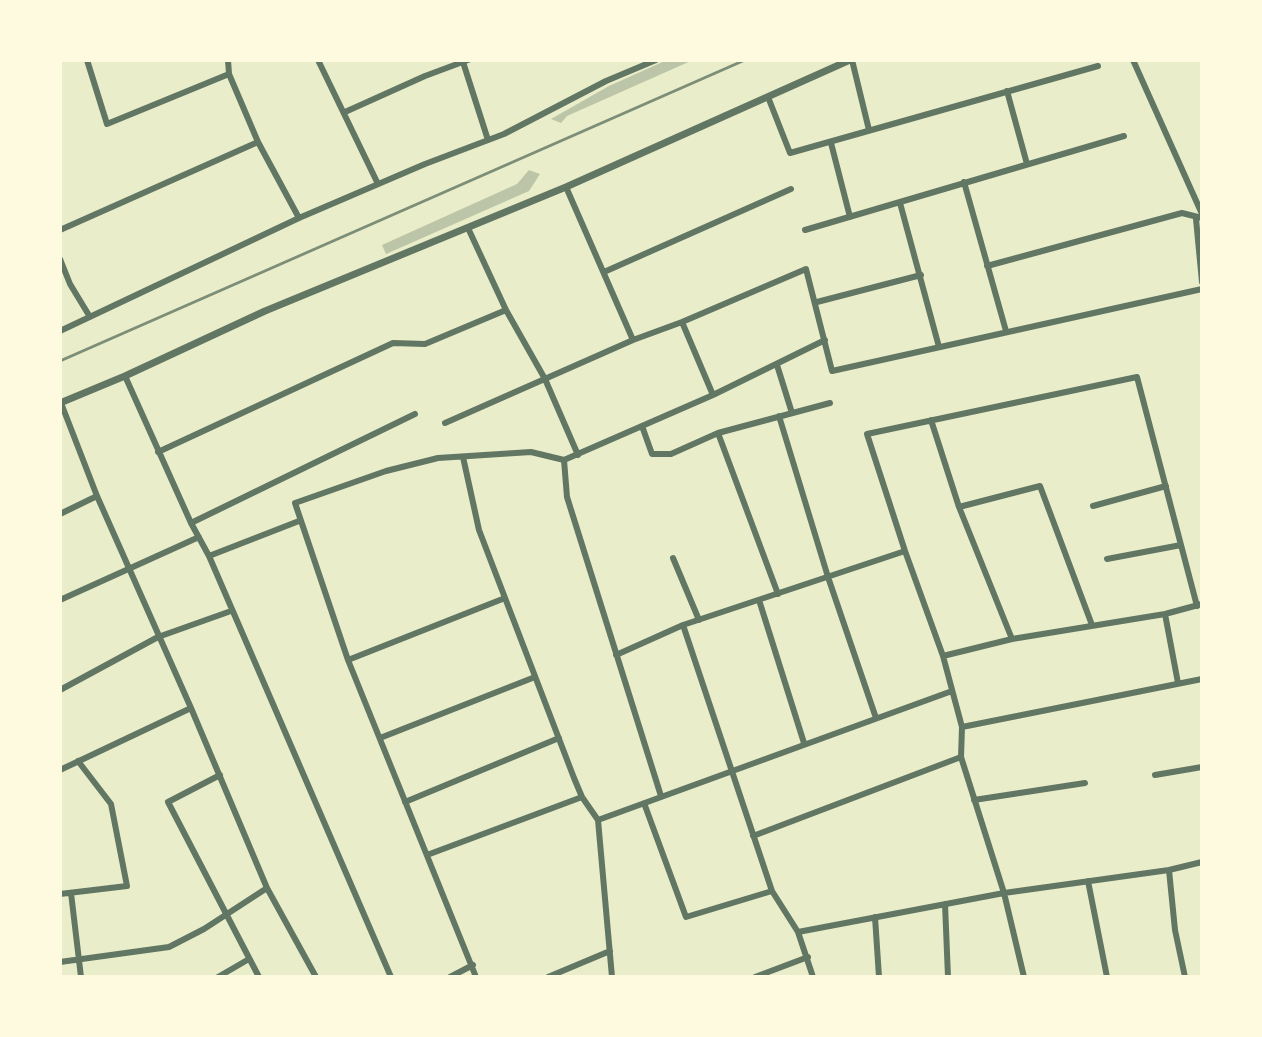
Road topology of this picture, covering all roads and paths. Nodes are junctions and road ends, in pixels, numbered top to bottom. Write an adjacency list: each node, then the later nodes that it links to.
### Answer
1 (87, 60): 9 (street)
2 (228, 60): 9 (street)
3 (318, 60): 12 (street)
4 (656, 60): 15 (street)
5 (851, 60): 11 (street); 13 (street)
6 (1133, 60): 25 (street)
7 (465, 61): 12 (street); 15 (street)
8 (1098, 66): 10 (street)
9 (229, 74): 16 (street)
10 (1007, 91): 13 (street); 18 (street)
11 (768, 97): 17 (street); 21 (street)
12 (345, 112): 20 (street)
13 (869, 130): 17 (street)
14 (1124, 136): 18 (street)
15 (488, 140): 20 (street)
16 (258, 142): 26 (street); 28 (street)
17 (831, 143): 24 (street)
18 (1027, 164): 19 (street)
19 (964, 182): 23 (street); 31 (street)
20 (378, 184): 26 (street)
21 (566, 187): 27 (street); 32 (street)
22 (791, 189): 32 (street)
23 (900, 203): 24 (street); 33 (street)
24 (850, 217): 29 (street)
25 (1200, 217): 31 (street); 34 (street)
26 (299, 218): 40 (street)
27 (468, 228): 39 (street); 48 (street)
28 (60, 230)
29 (805, 230)
30 (60, 259): 35 (street)
31 (987, 266): 43 (street)
32 (604, 272): 44 (street)
33 (921, 275): 38 (street); 46 (street)
34 (1202, 282)
35 (70, 284): 36 (street); 40 (street)
36 (60, 288)
37 (1202, 289): 43 (street)
38 (817, 302): 41 (street); 45 (street)
39 (506, 310): 49 (street); 60 (street)
40 (90, 317): 42 (street)
41 (682, 322): 44 (street); 50 (street)
42 (60, 331)
43 (1006, 331): 46 (street)
44 (633, 340): 49 (street)
45 (825, 340): 46 (street); 47 (street)
46 (939, 347)
47 (777, 365): 50 (street); 53 (street)
48 (125, 376): 51 (street); 60 (street)
49 (545, 379): 57 (street); 61 (street)
50 (713, 395): 58 (street)
51 (60, 403): 65 (street)
52 (830, 403): 53 (street)
53 (792, 413): 55 (street)
54 (415, 414): 70 (street)
55 (779, 416): 59 (street); 78 (street)
56 (931, 420): 64 (street); 67 (street); 73 (street)
57 (445, 423)
58 (642, 426): 59 (street); 61 (street)
59 (718, 433): 79 (street)
60 (158, 452): 70 (street)
61 (578, 455): 63 (street)
62 (463, 457): 63 (street); 69 (street); 80 (street)
63 (564, 460): 91 (street)
64 (1166, 486): 66 (street); 72 (street)
65 (97, 496): 68 (street); 77 (street)
66 (1093, 506)
67 (959, 507): 88 (street); 90 (street)
68 (60, 514)
69 (299, 521): 74 (street); 93 (street)
70 (191, 523): 71 (street)
71 (199, 537): 74 (street); 77 (street)
72 (1181, 545): 76 (street); 83 (street)
73 (905, 551): 78 (street); 92 (street)
74 (209, 556): 84 (street)
75 (673, 558): 86 (street)
76 (1107, 559)
77 (130, 566): 81 (street); 89 (street)
78 (828, 577): 79 (street); 100 (street)
79 (778, 594): 82 (street)
80 (505, 598): 93 (street); 94 (street)
81 (60, 600)
82 (759, 600): 86 (street); 104 (street)
83 (1199, 605): 85 (street)
84 (231, 611): 89 (street); 143 (street)
85 (1165, 614): 88 (street); 96 (street)
86 (699, 620): 87 (street)
87 (683, 625): 91 (street); 108 (street)
88 (1092, 625): 90 (street)
89 (158, 637): 97 (street); 99 (street)
90 (1012, 639): 92 (street)
91 (616, 655): 113 (street)
92 (943, 656): 98 (street)
93 (348, 660): 102 (street)
94 (535, 677): 102 (street); 103 (street)
95 (1202, 679): 96 (street)
96 (1178, 683): 101 (street)
97 (60, 690)
98 (952, 691): 100 (street); 101 (street)
99 (191, 708): 106 (street); 110 (street)
100 (876, 718): 104 (street)
101 (962, 727): 105 (street)
102 (380, 738): 116 (street)
103 (559, 738): 114 (street); 116 (street)
104 (804, 743): 108 (street)
105 (961, 757): 115 (street); 119 (street)
106 (78, 761): 109 (street); 126 (street)
107 (1202, 767): 111 (street)
108 (731, 769): 113 (street); 119 (street)
109 (60, 770)
110 (220, 775): 124 (street); 130 (street)
111 (1155, 775)
112 (1085, 783): 115 (street)
113 (661, 796): 117 (street)
114 (582, 797): 118 (street); 120 (street)
115 (974, 800): 127 (street)
116 (405, 802): 120 (street)
117 (644, 803): 118 (street); 125 (street)
118 (598, 820): 133 (street)
119 (753, 836): 125 (street)
120 (427, 855): 138 (street)
121 (1202, 862): 122 (street)
122 (1169, 870): 123 (street); 154 (street)
123 (1088, 881): 127 (street); 153 (street)
124 (267, 888): 130 (street); 142 (street)
125 (772, 891): 132 (street)
126 (71, 893): 128 (street); 135 (street)
127 (1004, 893): 129 (street); 152 (street)
128 (60, 894)
129 (945, 904): 131 (street); 151 (street)
130 (225, 915): 135 (street); 136 (street)
131 (875, 917): 132 (street); 150 (street)
132 (798, 932): 134 (street)
133 (610, 951): 146 (street); 147 (street)
134 (808, 957): 148 (street); 149 (street)
135 (77, 958): 137 (street); 139 (street)
136 (249, 959): 140 (street); 141 (street)
137 (60, 962)
138 (473, 965): 144 (street); 145 (street)
139 (81, 977)
140 (218, 977)
141 (259, 977)
142 (316, 977)
143 (391, 977)
144 (450, 977)
145 (476, 977)
146 (548, 977)
147 (612, 977)
148 (755, 977)
149 (813, 977)
150 (879, 977)
151 (948, 977)
152 (1024, 977)
153 (1107, 977)
154 (1185, 977)

